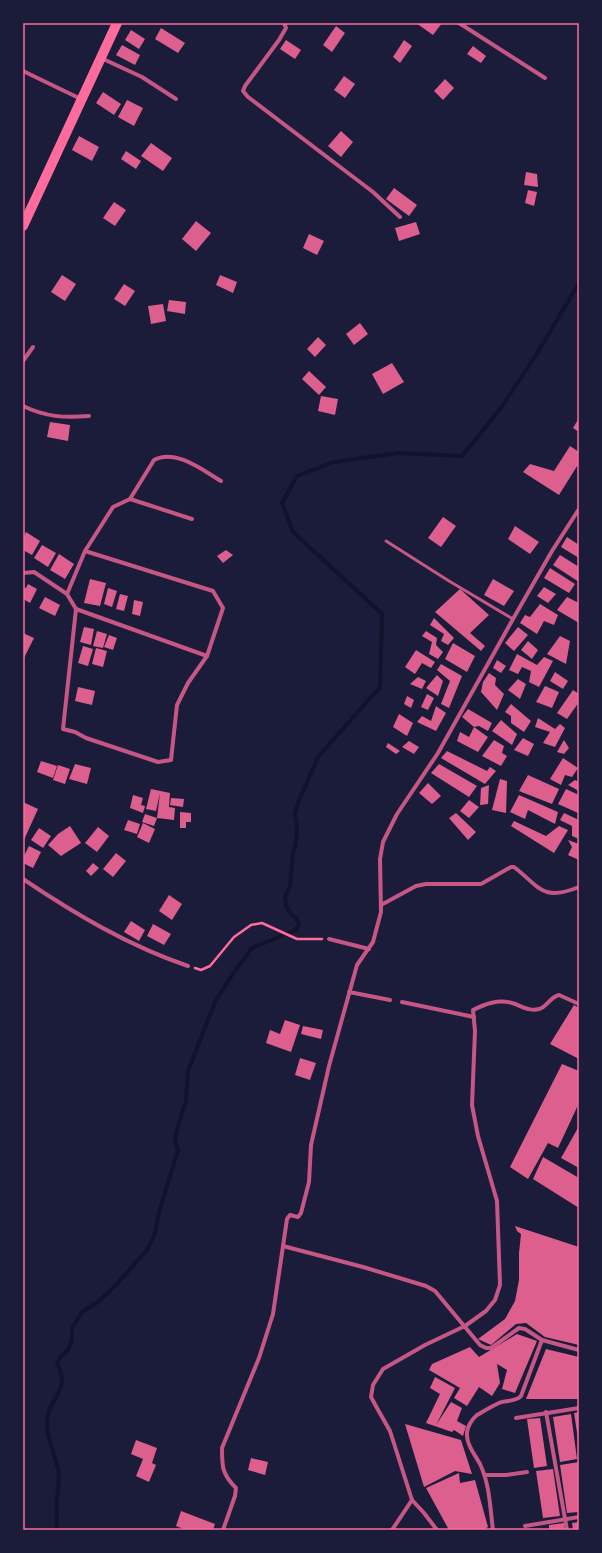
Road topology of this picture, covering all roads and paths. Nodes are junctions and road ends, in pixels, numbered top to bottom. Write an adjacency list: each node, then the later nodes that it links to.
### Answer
1 (117, 23): 4 (main road)
2 (284, 23): 9 (street)
3 (459, 23): 6 (street)
4 (101, 58): 7 (main road); 8 (street)
5 (23, 71): 7 (street)
6 (545, 78)
7 (81, 99): 10 (main road)
8 (176, 99)
9 (400, 217)
10 (23, 226)
11 (32, 347): 12 (street)
12 (23, 361)
13 (23, 406): 14 (street)
14 (89, 416)
15 (222, 481): 16 (street)
16 (130, 499): 18 (street); 20 (street)
17 (579, 508): 24 (street)
18 (192, 519)
19 (386, 541): 24 (lane)
20 (85, 551): 22 (street); 25 (street)
21 (23, 573): 22 (street)
22 (67, 594): 23 (street)
23 (76, 609): 25 (street); 25 (street)
24 (513, 619): 28 (street)
25 (207, 656)
26 (23, 879): 31 (street)
27 (579, 887): 28 (street)
28 (381, 905): 30 (street)
29 (329, 939): 30 (street); 31 (path)
30 (369, 949): 32 (street)
31 (188, 966)
32 (350, 992): 33 (street); 37 (street)
33 (390, 1000)
34 (402, 1002): 36 (street)
35 (579, 1004): 36 (street)
36 (474, 1016): 38 (street)
37 (284, 1246): 38 (street); 50 (street)
38 (465, 1326): 39 (street); 46 (street)
39 (542, 1340): 40 (street); 45 (street)
40 (579, 1350)
41 (579, 1408): 42 (street)
42 (546, 1412): 43 (street); 48 (street)
43 (516, 1418)
44 (527, 1472): 45 (street)
45 (485, 1475): 53 (street)
46 (412, 1500): 51 (street); 52 (street)
47 (579, 1516): 48 (street)
48 (565, 1519): 49 (street); 54 (street)
49 (526, 1526)
50 (223, 1530)
51 (392, 1530)
52 (437, 1530)
53 (493, 1530)
54 (567, 1530)

